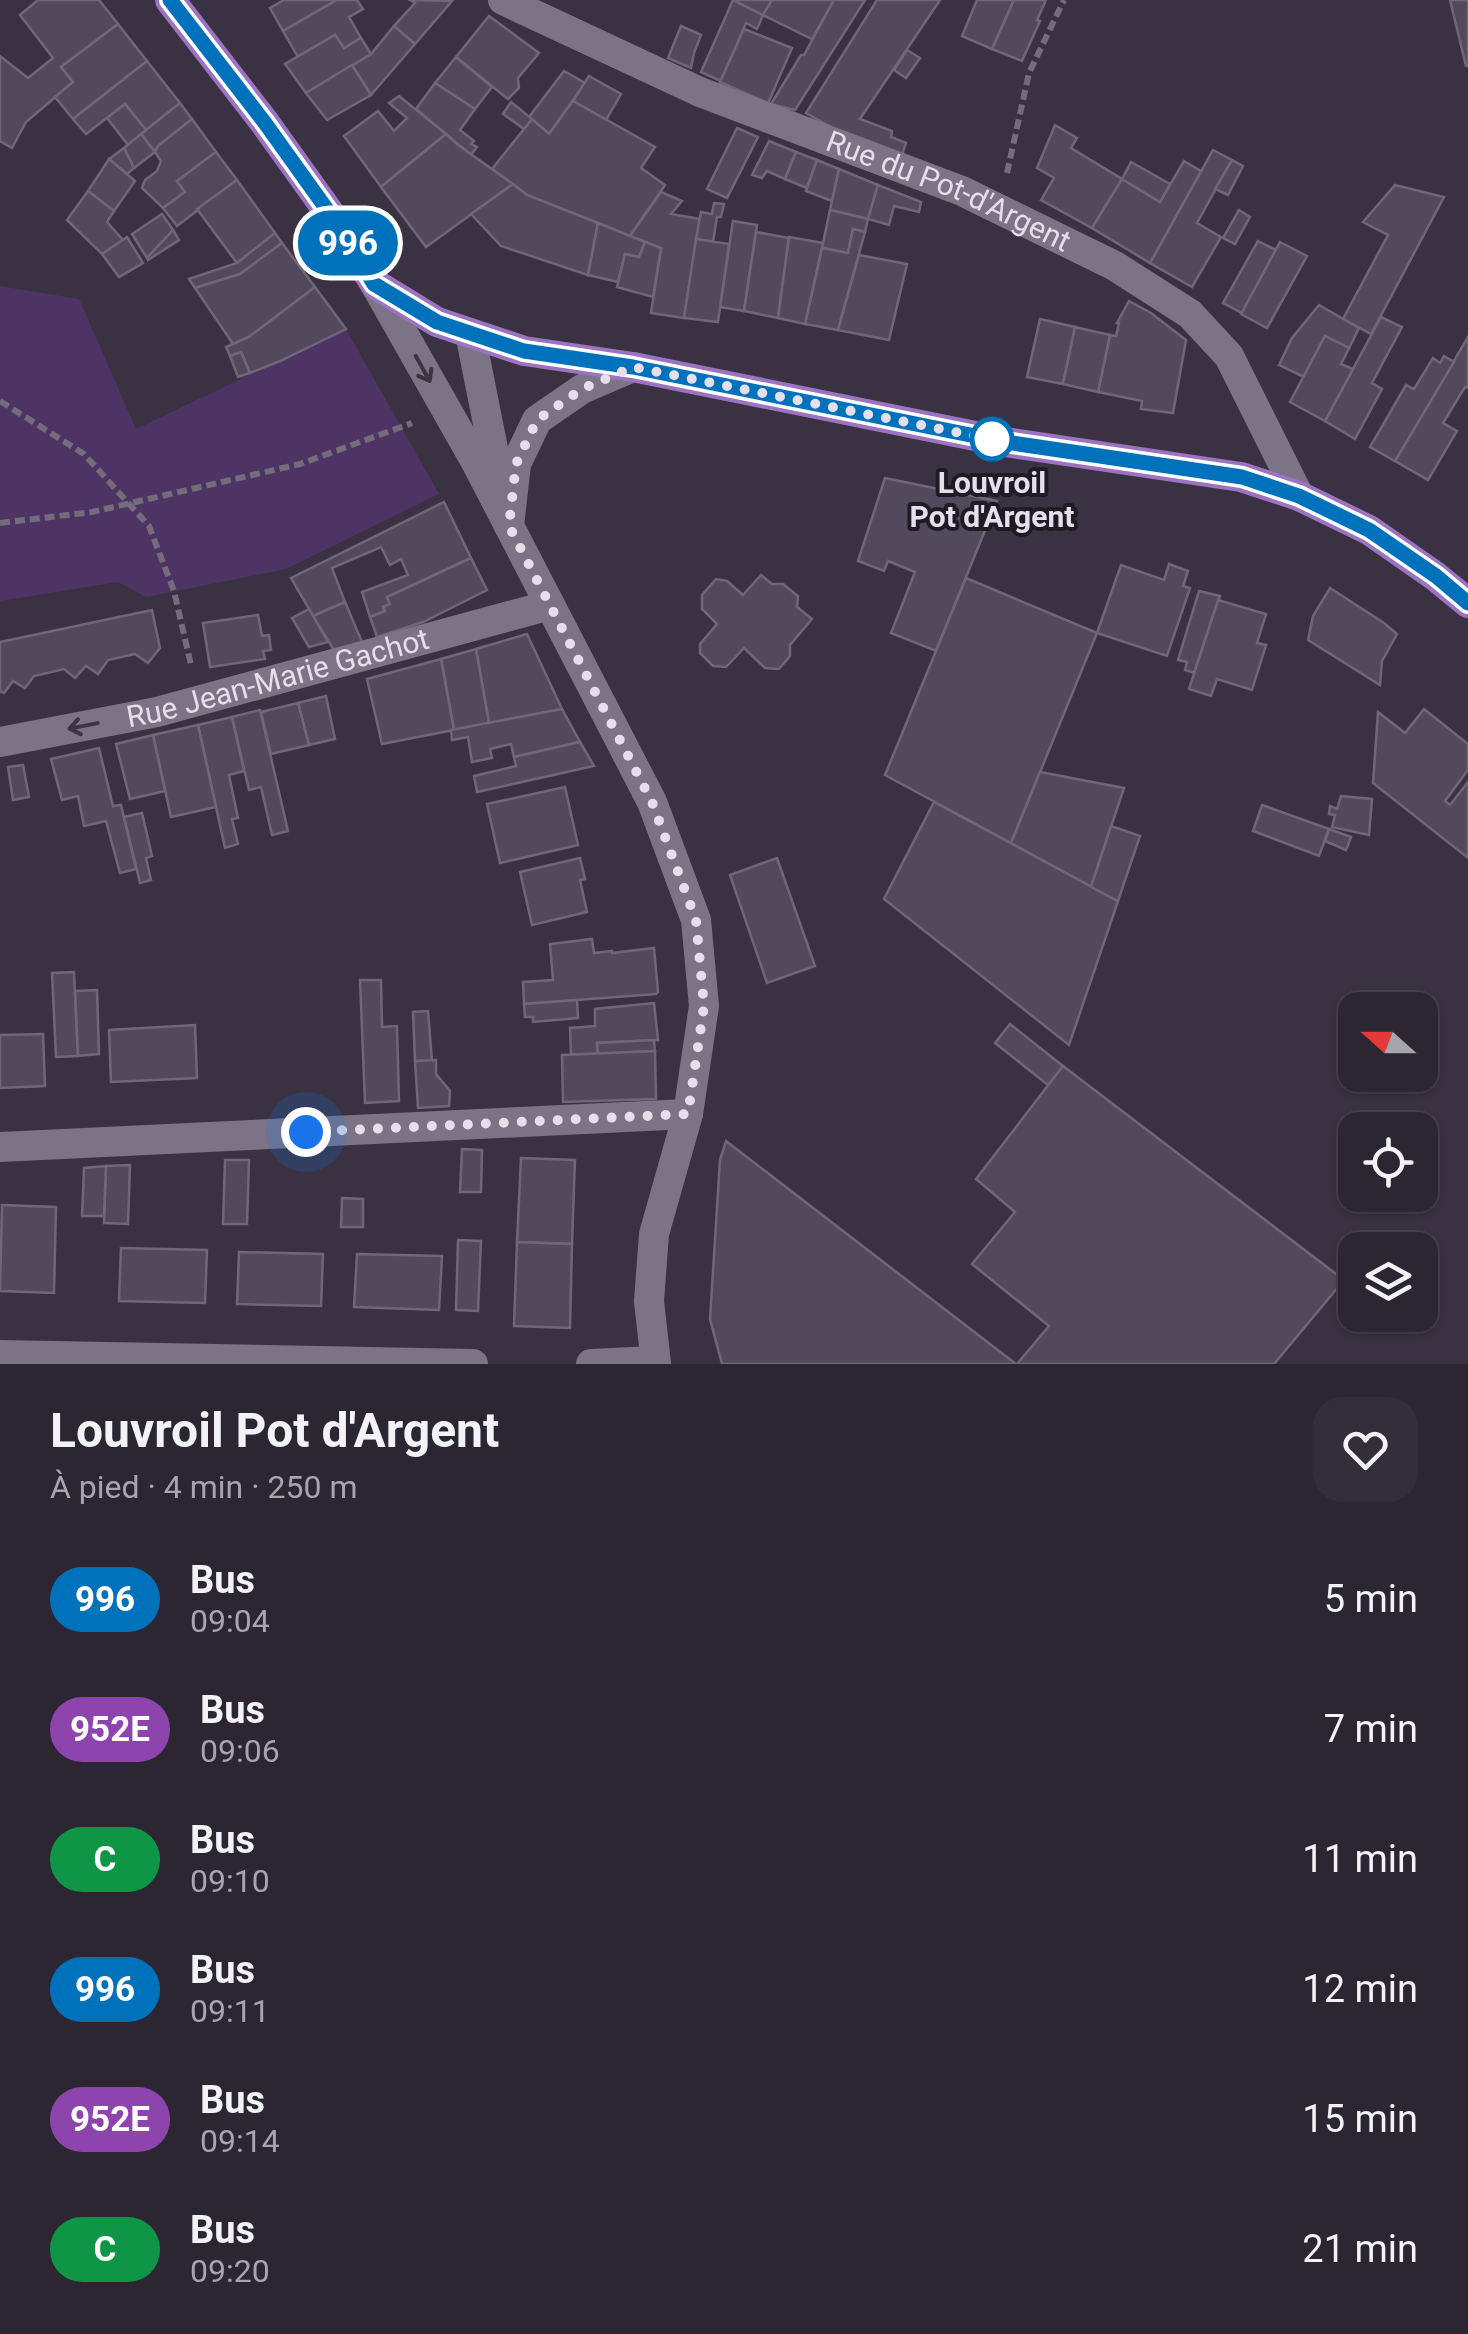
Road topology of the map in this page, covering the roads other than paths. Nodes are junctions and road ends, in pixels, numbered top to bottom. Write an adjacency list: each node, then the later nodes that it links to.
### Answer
1 (170, 0): 3 (main road)
2 (504, 0): 6 (street, Rue du Pot-d'Argent)
3 (374, 284): 4 (main road); 7 (street, one-way to 7)
4 (470, 333): 5 (main road); 7 (street)
5 (633, 367): 6 (main road); 7 (street)
6 (1299, 496): 9 (main road)
7 (509, 526): 8 (street)
8 (550, 604): 10 (street, Rue Jean-Marie Gachot, one-way to 10); 11 (street)
9 (1468, 604)
10 (0, 742)
11 (688, 1114): 12 (street); 14 (street)
12 (0, 1147)
13 (0, 1355): 15 (street)
14 (655, 1363): 16 (street)
15 (473, 1364)
16 (590, 1364)

